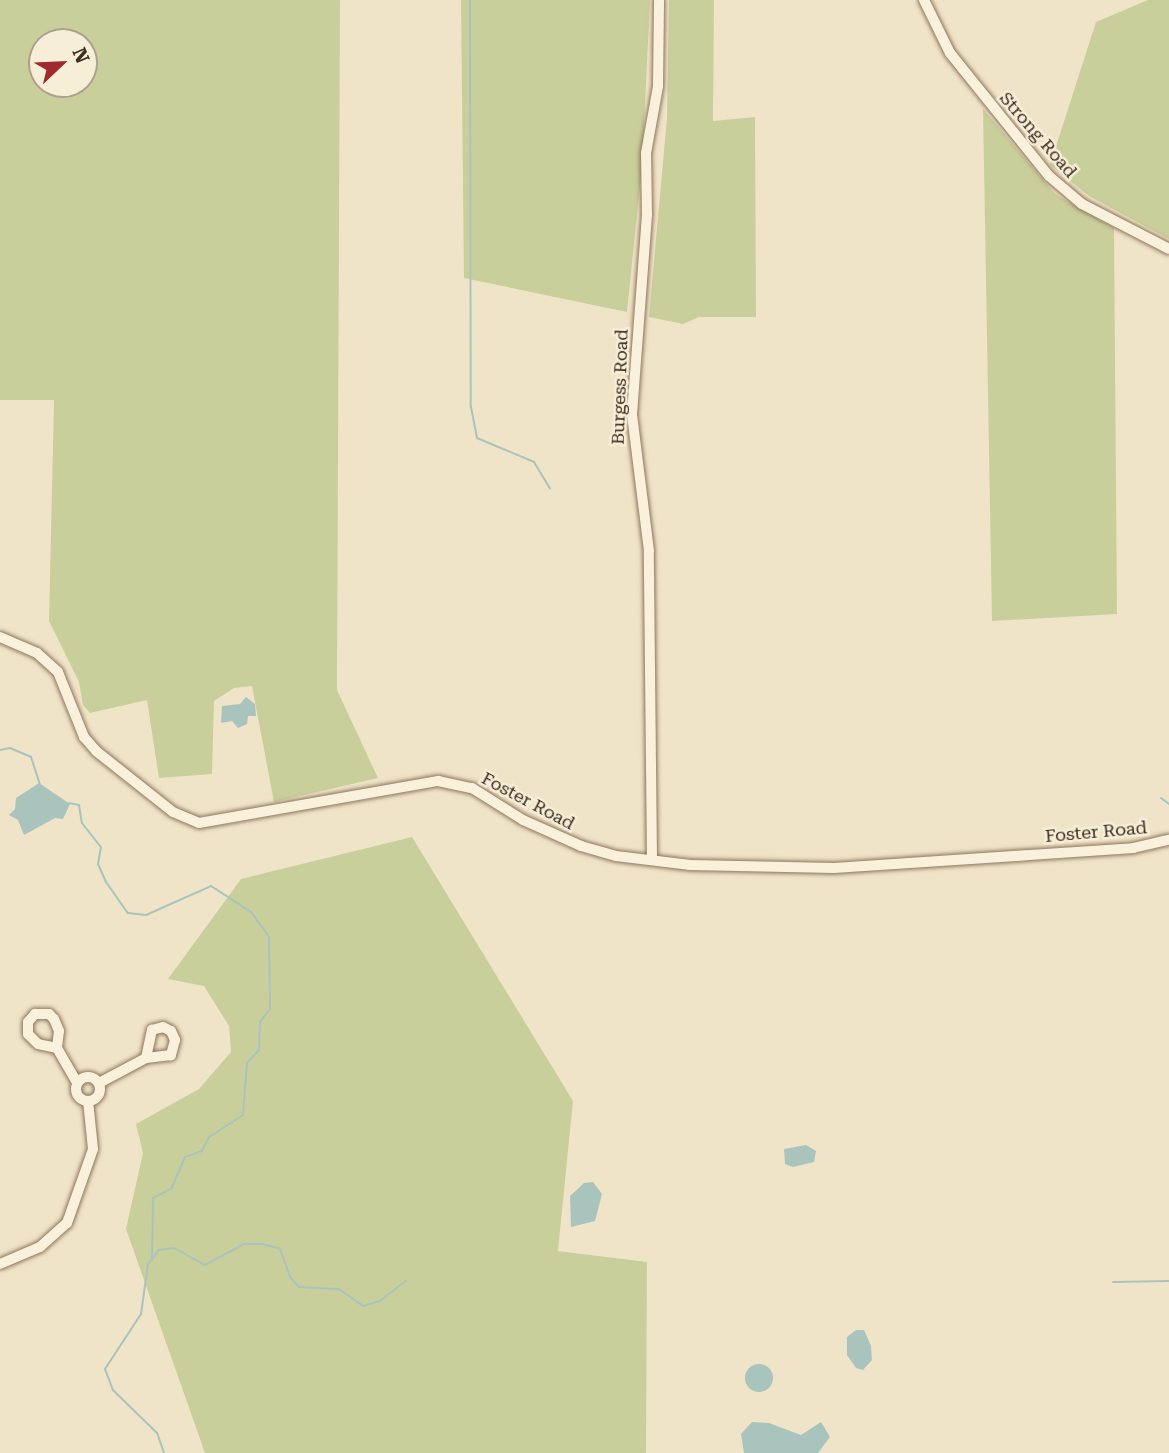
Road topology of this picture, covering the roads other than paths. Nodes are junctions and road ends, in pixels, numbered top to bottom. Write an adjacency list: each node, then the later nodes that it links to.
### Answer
1 (659, 0): 6 (street, Burgess Road)
2 (924, 0): 3 (street, Strong Road)
3 (1169, 249)
4 (0, 637): 6 (street, Foster Road)
5 (1169, 840): 6 (street, Foster Road)
6 (652, 860)
7 (57, 1048): 9 (street)
8 (146, 1058): 10 (street)
9 (78, 1082): 10 (street); 11 (street)
10 (99, 1083): 11 (street)
11 (88, 1101): 12 (street)
12 (0, 1264)

